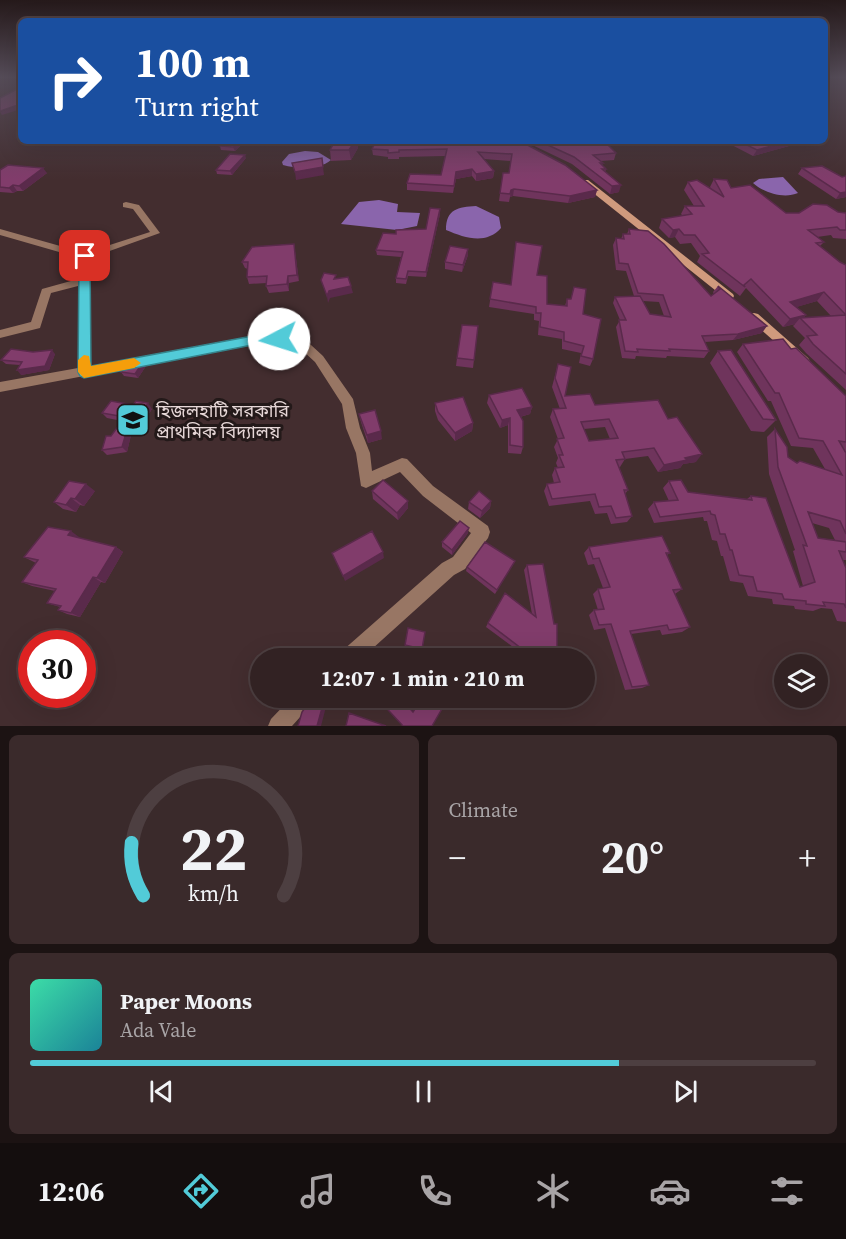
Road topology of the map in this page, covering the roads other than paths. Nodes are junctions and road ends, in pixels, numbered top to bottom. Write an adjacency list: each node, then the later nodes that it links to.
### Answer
1 (575, 174): 6 (street)
2 (126, 205): 4 (street)
3 (0, 232): 4 (street)
4 (85, 256): 5 (street)
5 (83, 281): 8 (street); 9 (street)
6 (739, 304)
7 (747, 311): 10 (street)
8 (0, 334)
9 (84, 372): 11 (street); 12 (street)
10 (815, 372)
11 (0, 387)
12 (360, 648)
13 (295, 708): 14 (street)
14 (278, 726)

